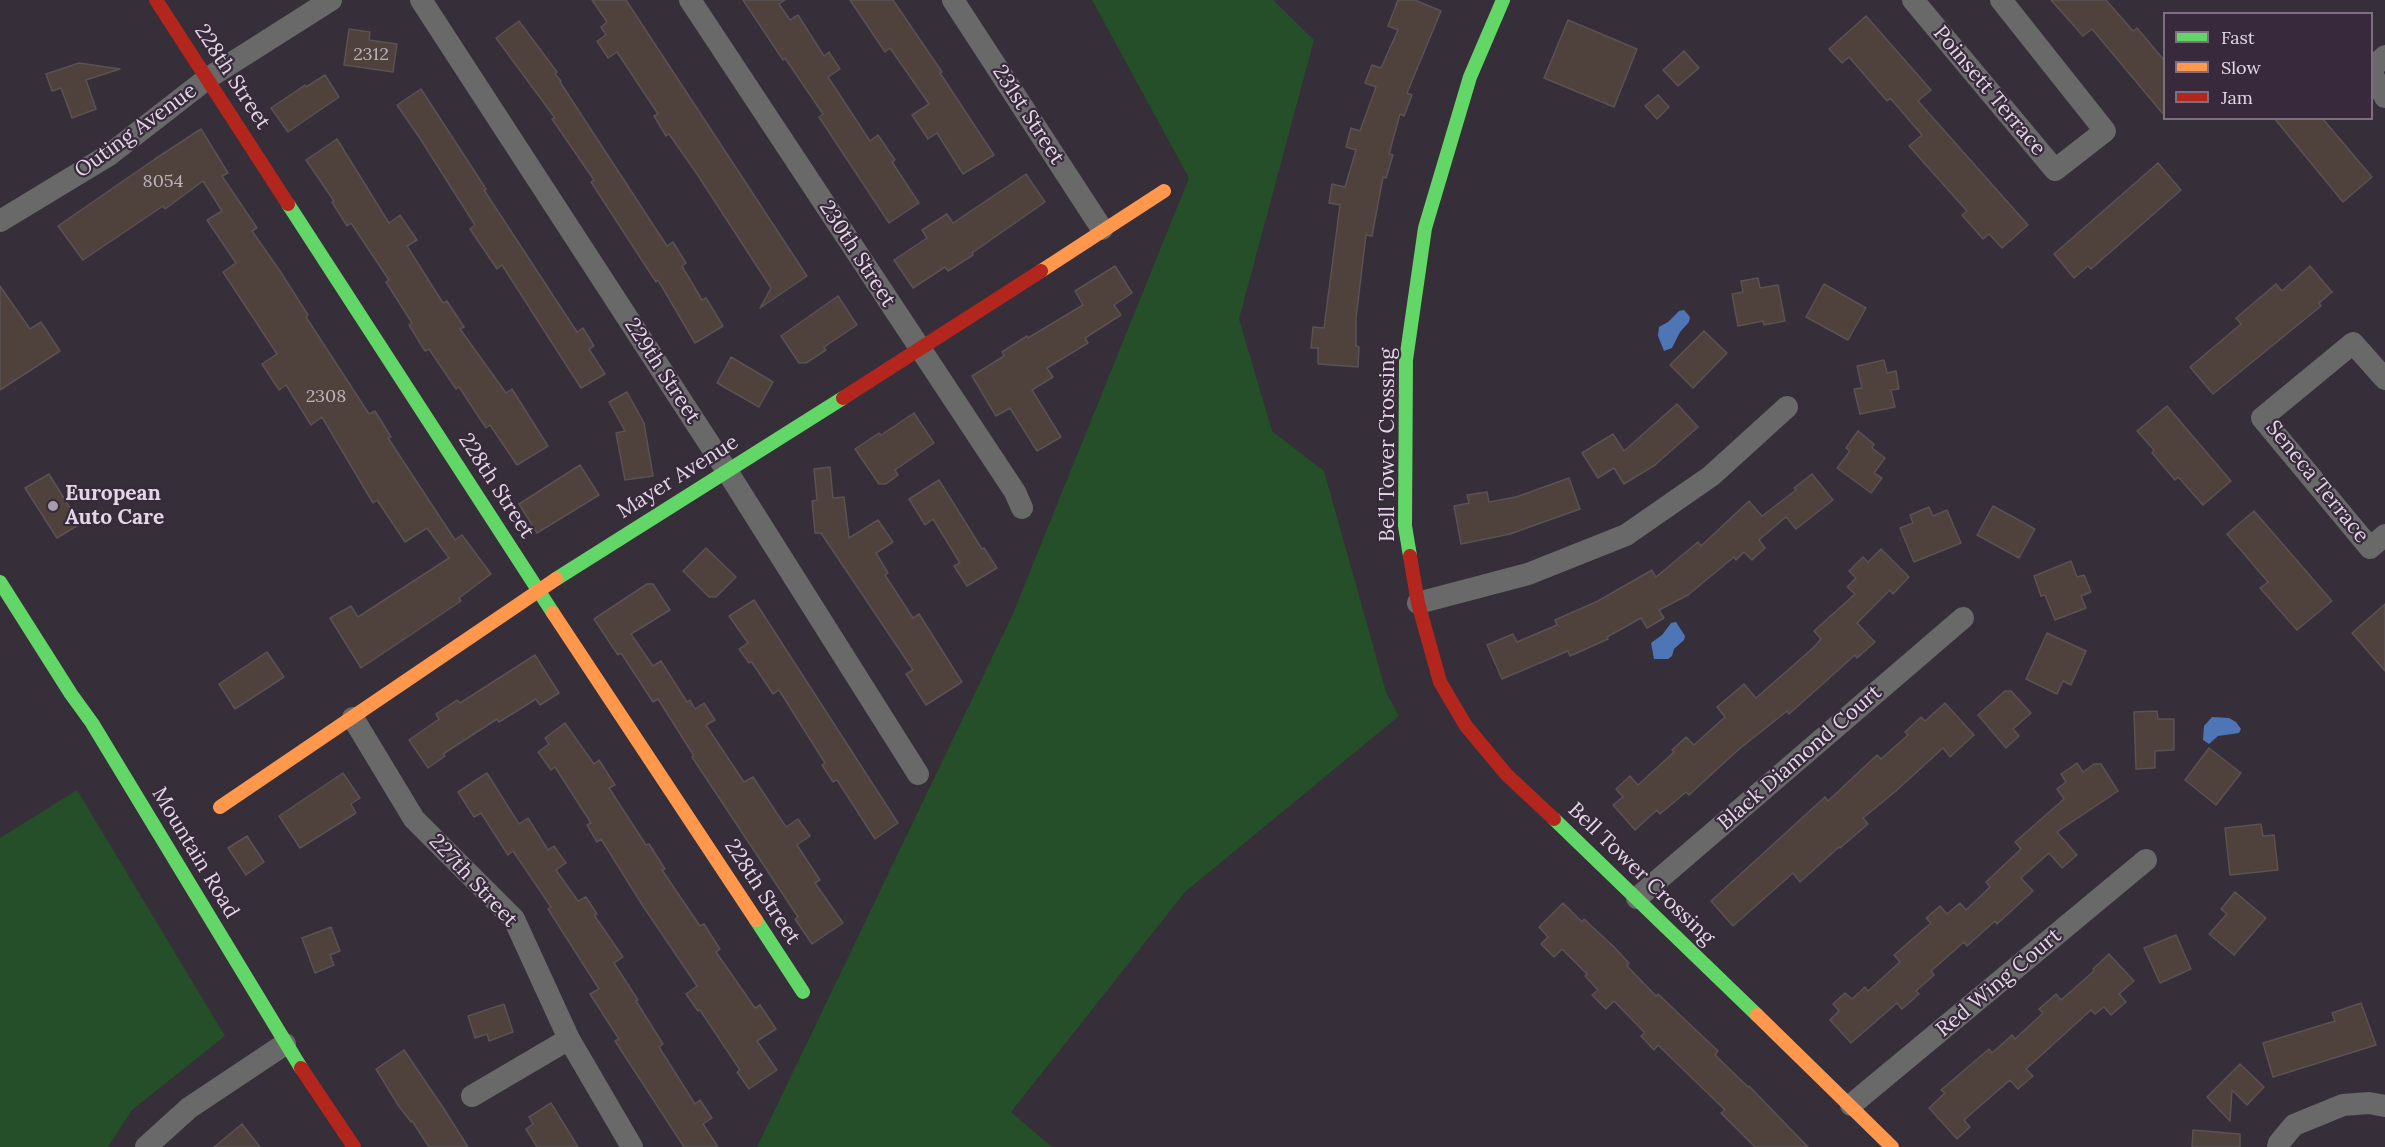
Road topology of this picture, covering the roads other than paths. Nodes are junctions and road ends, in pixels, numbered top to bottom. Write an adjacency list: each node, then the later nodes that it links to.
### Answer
1 (156, 0): 12 (street, 228th Street)
2 (331, 0): 12 (street, Outing Avenue)
3 (421, 0): 20 (street, 229th Street)
4 (690, 0): 17 (street, 230th Street)
5 (953, 0): 16 (street, 231st Street)
6 (1503, 0): 25 (street, Bell Tower Crossing)
7 (1913, 0): 8 (street, Poinsett Terrace)
8 (2001, 0)
9 (2385, 56): 10 (street)
10 (2373, 67)
11 (2373, 76): 13 (street)
12 (208, 78): 15 (street, Outing Avenue); 24 (street, 228th Street)
13 (2385, 97)
14 (1164, 191): 16 (street, Mayer Avenue)
15 (0, 221)
16 (1102, 229): 17 (street, Mayer Avenue)
17 (920, 349): 20 (street, Mayer Avenue); 21 (street, 230th Street)
18 (2385, 379): 22 (street, Seneca Terrace)
19 (1787, 407): 25 (street)
20 (727, 471): 24 (street, Mayer Avenue); 28 (street, 229th Street)
21 (1022, 508)
22 (2385, 535)
23 (0, 582): 34 (street, Mountain Road)
24 (538, 590): 27 (street, Mayer Avenue); 32 (street, 228th Street)
25 (1418, 603): 31 (street, Bell Tower Crossing)
26 (1963, 618): 31 (street, Black Diamond Court)
27 (352, 718): 29 (street, Mayer Avenue); 33 (street, 227th Street)
28 (918, 774)
29 (220, 807)
30 (2146, 860): 36 (street, Red Wing Court)
31 (1636, 898): 36 (street, Bell Tower Crossing)
32 (803, 992)
33 (569, 1039): 35 (street); 40 (street, 227th Street)
34 (285, 1044): 38 (street); 39 (street, Mountain Road)
35 (472, 1096)
36 (1851, 1105): 41 (street, Bell Tower Crossing)
37 (2385, 1106): 42 (street)
38 (146, 1147)
39 (354, 1147)
40 (632, 1147)
41 (1892, 1147)
42 (2278, 1147)

